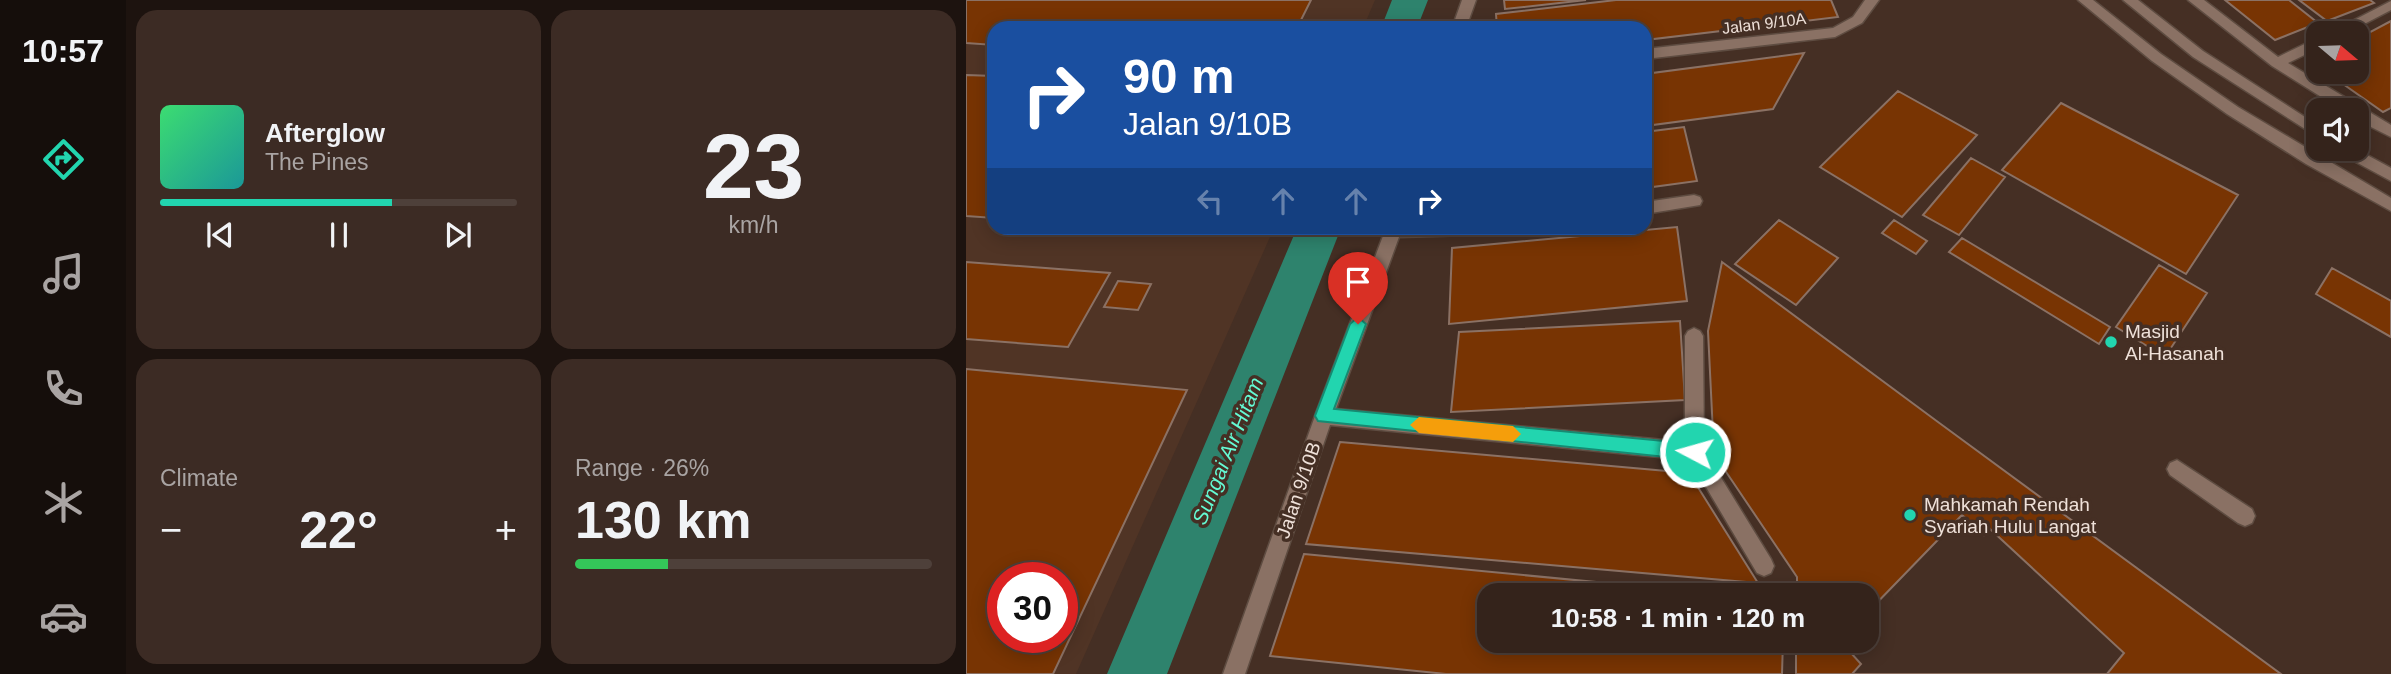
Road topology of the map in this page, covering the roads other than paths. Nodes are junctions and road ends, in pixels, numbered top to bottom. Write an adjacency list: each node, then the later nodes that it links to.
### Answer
1 (1469, 0): 7 (street)
2 (1872, 0): 10 (street, Jalan 9/10A)
3 (2085, 0): 20 (street)
4 (2130, 0): 16 (street)
5 (2195, 0): 11 (street)
6 (2391, 5): 8 (street)
7 (1462, 21)
8 (2360, 21)
9 (2306, 48): 11 (street)
10 (1652, 53)
11 (2277, 63): 12 (street)
12 (2334, 98)
13 (2391, 114): 15 (street)
14 (2369, 119): 15 (street)
15 (2375, 123): 17 (street)
16 (2306, 125)
17 (2391, 132)
18 (2365, 161): 19 (street)
19 (2384, 172): 20 (street)
20 (2356, 186): 22 (street)
21 (1694, 201): 23 (street)
22 (2391, 205)
23 (1652, 207)
24 (1392, 235): 26 (street, Jalan 9/10B)
25 (1694, 336): 27 (street)
26 (1324, 416): 27 (street); 31 (street, Jalan 9/10B)
27 (1695, 452): 30 (street)
28 (2177, 469): 29 (street)
29 (2245, 516)
30 (1764, 566)
31 (1234, 674)

